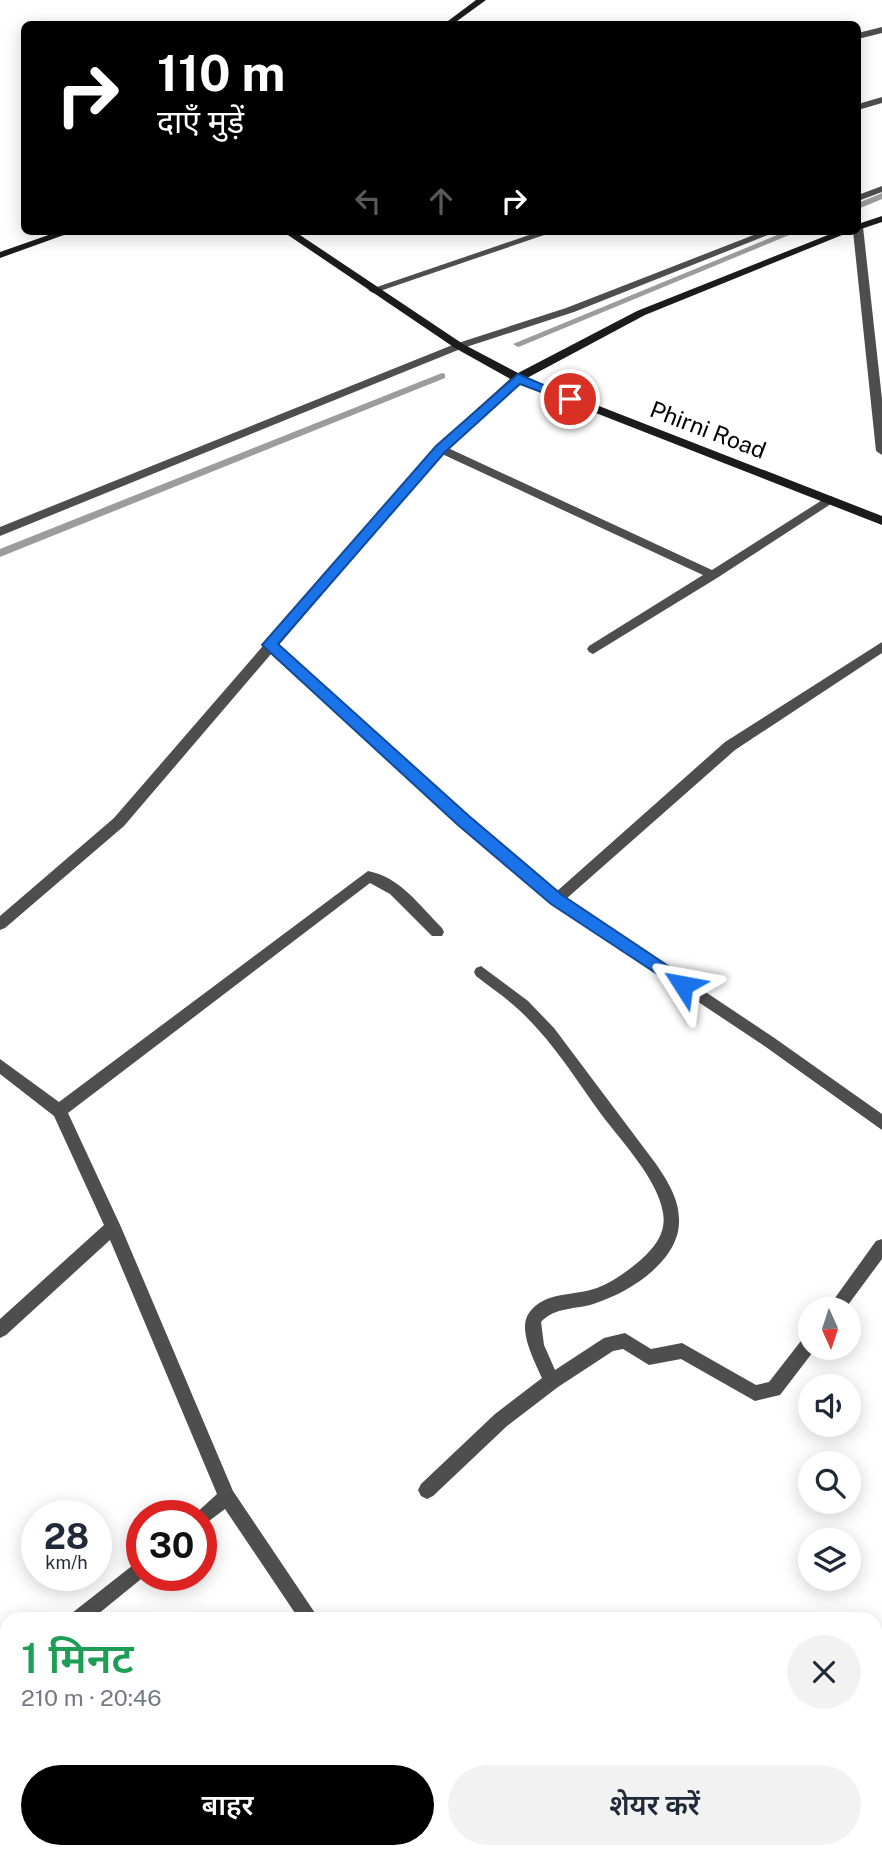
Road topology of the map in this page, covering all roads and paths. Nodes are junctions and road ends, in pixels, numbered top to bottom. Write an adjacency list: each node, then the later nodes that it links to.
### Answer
1 (482, 0): 2 (street)
2 (452, 21)
3 (882, 30): 4 (street)
4 (861, 35)
5 (882, 100): 6 (street)
6 (861, 106)
7 (882, 189): 8 (street)
8 (861, 197)
9 (880, 221): 10 (street)
10 (861, 226)
11 (60, 235): 17 (street)
12 (293, 235): 18 (street, Phirni Road)
13 (539, 235): 18 (street)
14 (763, 235): 21 (street)
15 (838, 235): 22 (street)
16 (859, 235): 19 (street)
17 (0, 256)
18 (373, 290): 21 (street, Phirni Road)
19 (869, 327): 20 (street); 23 (street)
20 (882, 331)
21 (459, 346): 22 (street, Phirni Road); 28 (street)
22 (518, 378): 24 (street); 26 (street, Phirni Road)
23 (881, 434): 25 (street)
24 (440, 449): 29 (street); 30 (street)
25 (882, 451)
26 (831, 500): 27 (street, Phirni Road); 29 (street)
27 (882, 521)
28 (0, 532)
29 (713, 575): 32 (street)
30 (269, 645): 33 (street); 34 (street)
31 (882, 647): 33 (street)
32 (593, 649)
33 (556, 900): 39 (street)
34 (0, 924)
35 (438, 932): 38 (street)
36 (481, 972): 45 (street)
37 (0, 1065): 38 (street)
38 (60, 1111): 40 (street)
39 (882, 1123)
40 (113, 1227): 43 (street); 47 (street)
41 (882, 1246): 42 (street)
42 (844, 1297)
43 (0, 1330)
44 (798, 1359): 45 (street)
45 (552, 1381): 46 (street)
46 (427, 1490)
47 (227, 1497): 48 (street); 51 (street)
48 (217, 1505)
49 (126, 1580): 50 (street)
50 (87, 1612)
51 (305, 1612)

